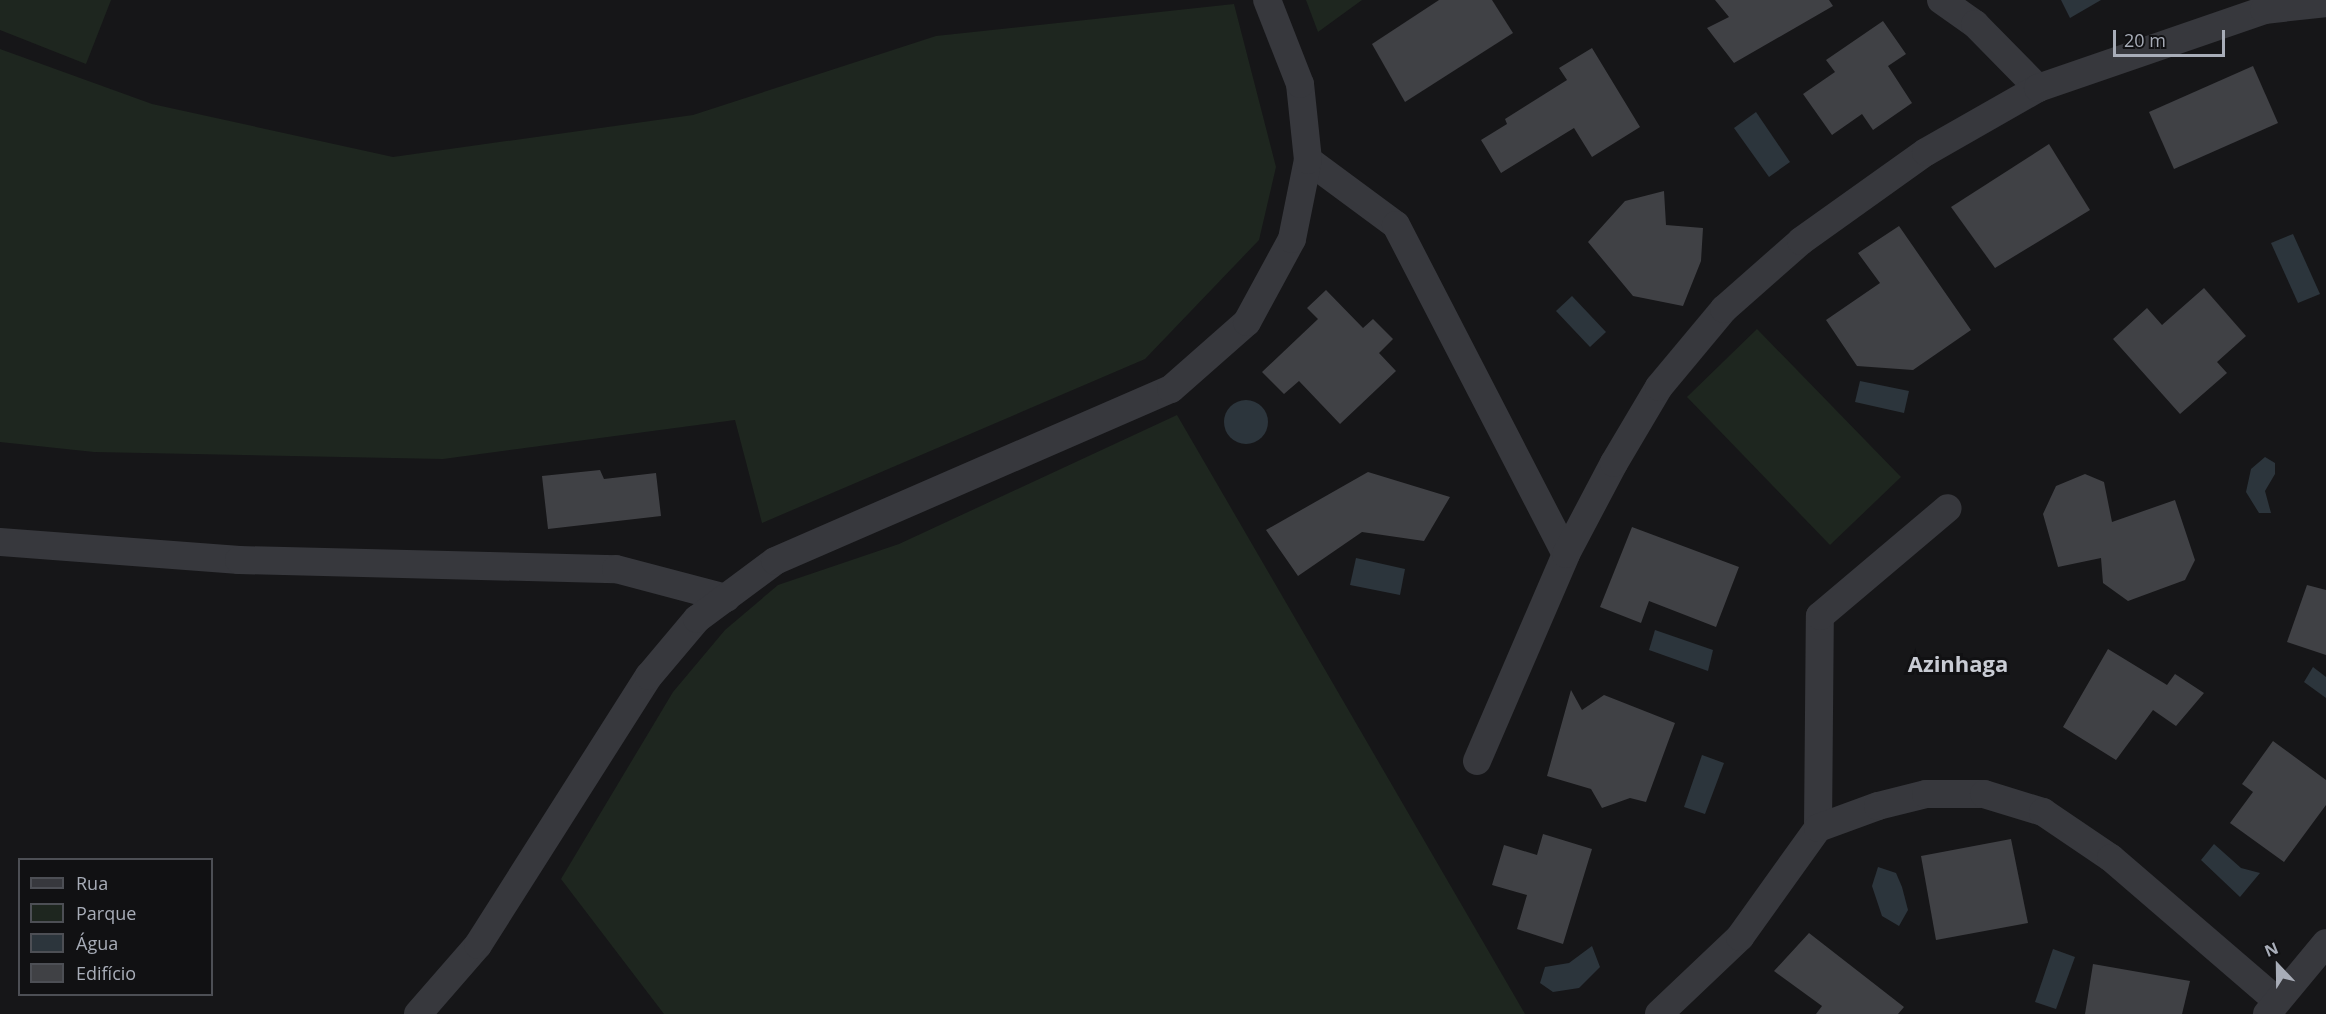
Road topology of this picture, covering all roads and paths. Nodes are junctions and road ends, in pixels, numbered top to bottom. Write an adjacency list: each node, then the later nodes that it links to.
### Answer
1 (1268, 0): 6 (street)
2 (1941, 0): 5 (street)
3 (2326, 3): 4 (street)
4 (2261, 5): 5 (street)
5 (2038, 88): 9 (street)
6 (1308, 160): 9 (street); 10 (street)
7 (1948, 508): 12 (street)
8 (0, 542): 10 (street)
9 (1566, 554): 11 (street)
10 (726, 598): 15 (street)
11 (1477, 761)
12 (1818, 828): 14 (street); 16 (street)
13 (2326, 943): 14 (street)
14 (2272, 1008)
15 (418, 1014)
16 (1659, 1014)

